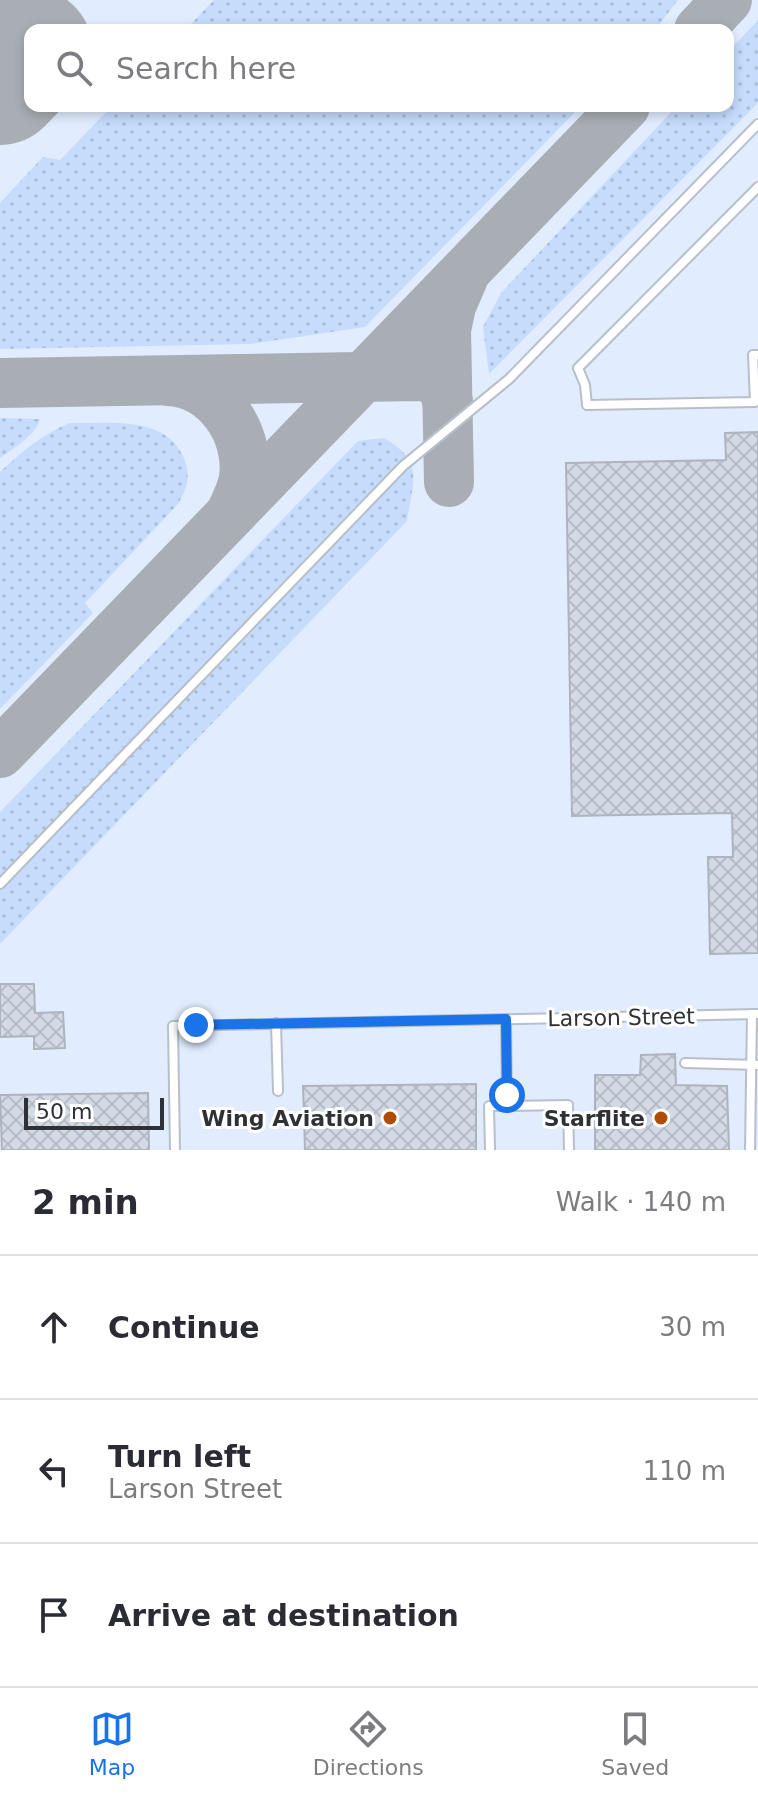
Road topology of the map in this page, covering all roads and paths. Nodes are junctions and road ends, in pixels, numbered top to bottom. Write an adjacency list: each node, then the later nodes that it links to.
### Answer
1 (758, 124): 4 (lane)
2 (758, 187): 3 (lane)
3 (758, 355)
4 (0, 884)
5 (755, 1014): 6 (lane, Larson Street); 9 (lane)
6 (506, 1019): 7 (lane, Larson Street); 11 (lane)
7 (276, 1023): 10 (lane); 12 (lane, Larson Street)
8 (685, 1063): 9 (lane)
9 (755, 1064): 15 (lane)
10 (278, 1091)
11 (507, 1106): 13 (lane); 14 (lane)
12 (175, 1150)
13 (490, 1150)
14 (569, 1150)
15 (750, 1150)

